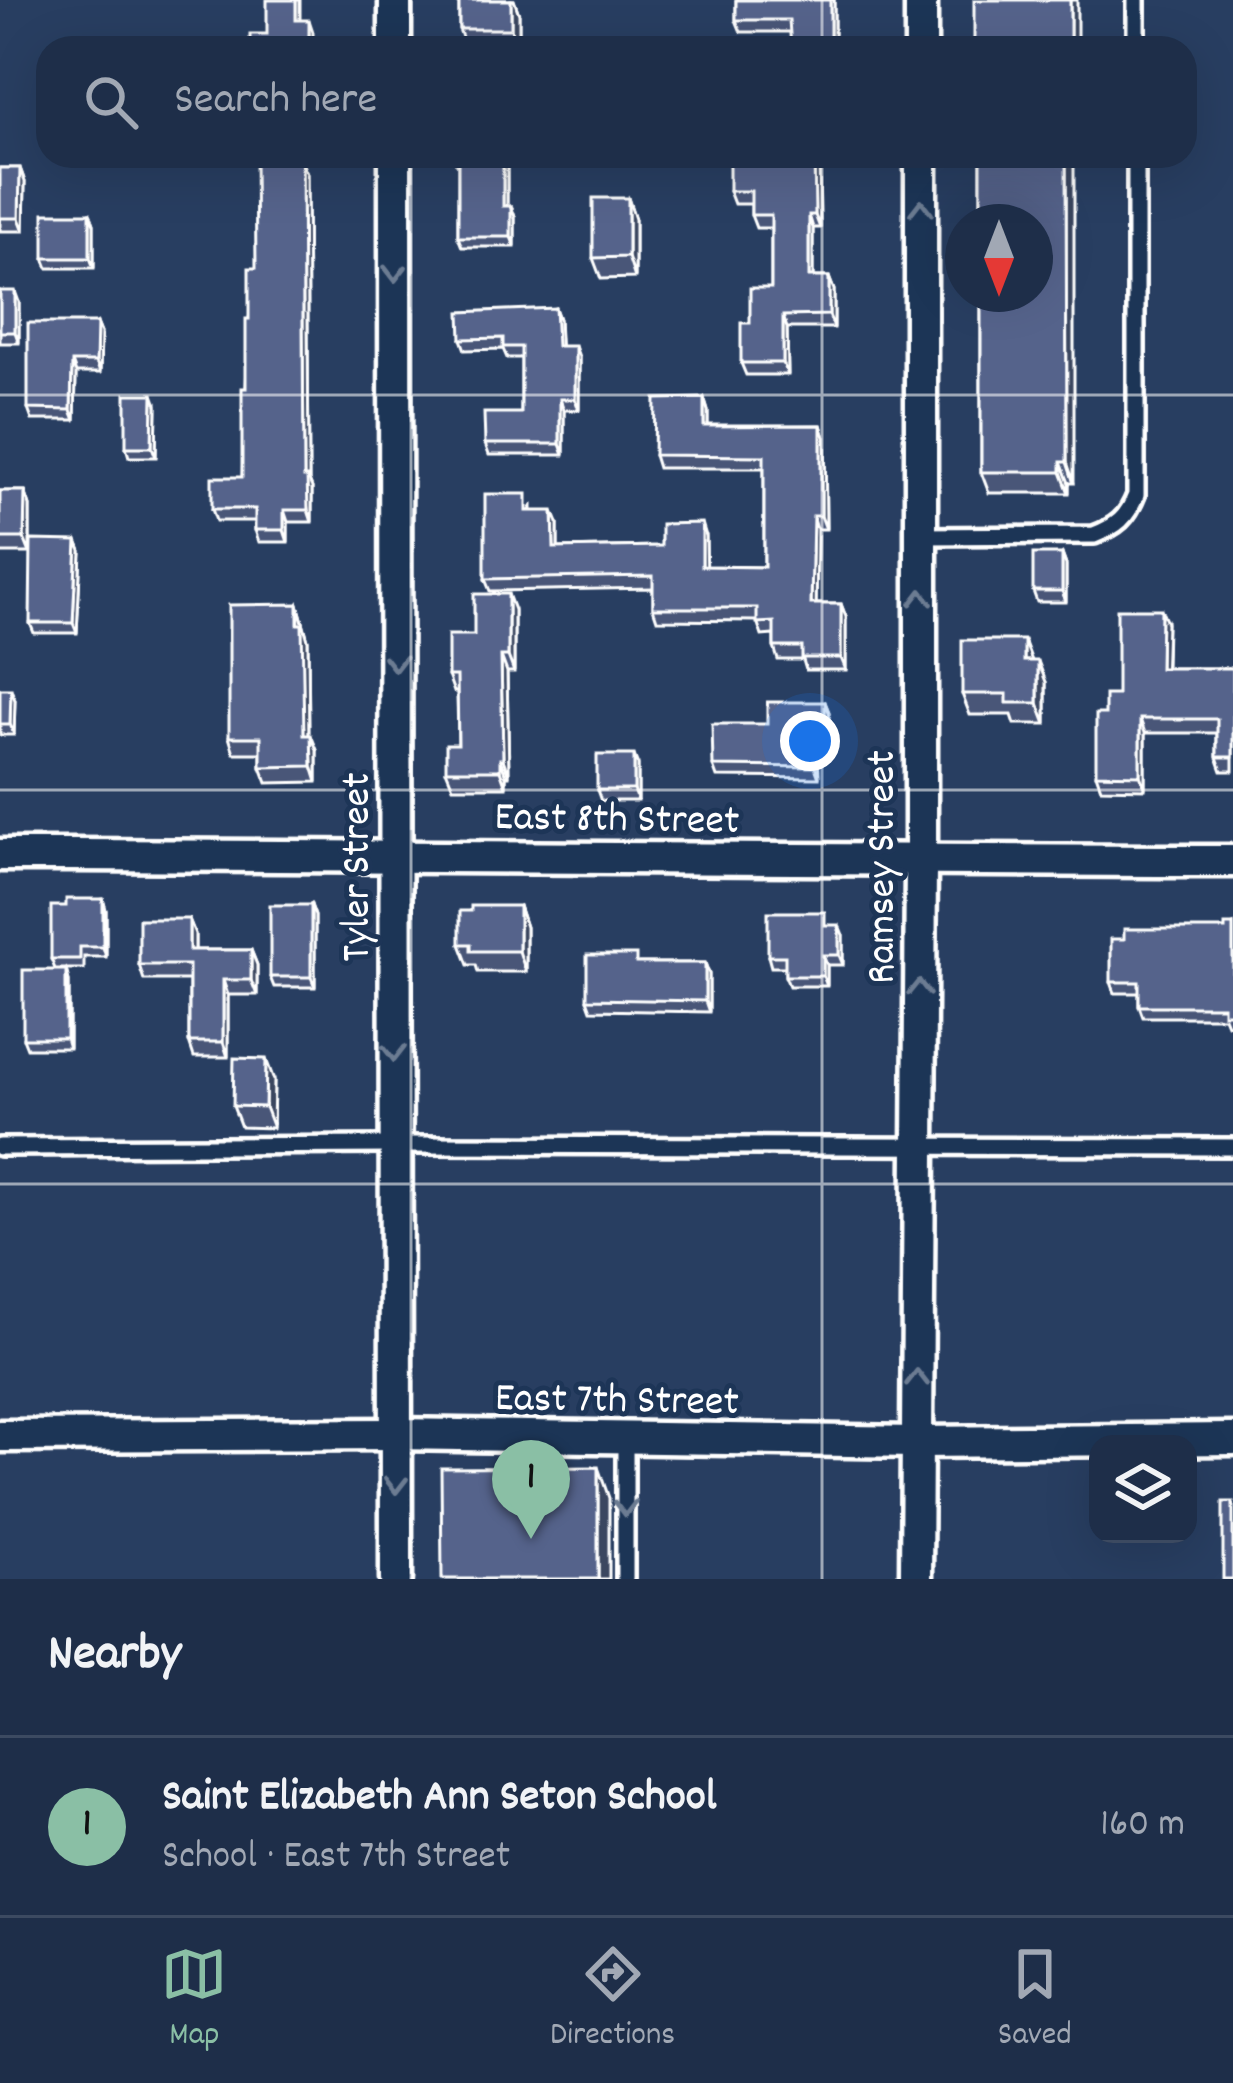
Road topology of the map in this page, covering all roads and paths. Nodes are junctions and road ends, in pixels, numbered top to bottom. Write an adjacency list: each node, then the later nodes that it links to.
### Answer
1 (395, 0): 4 (street)
2 (921, 0): 5 (street)
3 (1136, 0): 6 (lane)
4 (395, 36)
5 (921, 36)
6 (1136, 36)
7 (395, 168): 11 (street, Tyler Street, one-way to 11)
8 (921, 168): 10 (street, Ramsey Street, one-way to 8)
9 (1136, 168): 10 (lane)
10 (921, 536): 14 (street, Ramsey Street, one-way to 10)
11 (395, 854): 12 (street, East 8th Street); 14 (street, East 8th Street); 15 (street, Tyler Street, one-way to 15)
12 (0, 855)
13 (1233, 861): 14 (street, East 8th Street)
14 (921, 862): 18 (street, Ramsey Street, one-way to 14)
15 (393, 1145): 17 (lane); 18 (lane); 19 (street, Tyler Street)
16 (1233, 1147): 18 (lane)
17 (0, 1148)
18 (918, 1148): 23 (street, Ramsey Street, one-way to 18)
19 (396, 1434): 20 (street, East 7th Street); 21 (street, East 7th Street); 24 (street, Tyler Street, one-way to 24)
20 (0, 1436)
21 (625, 1438): 23 (street, East 7th Street); 25 (lane, one-way to 25)
22 (1233, 1439): 23 (street, East 7th Street)
23 (916, 1442): 26 (street, Ramsey Street)
24 (396, 1579)
25 (626, 1579)
26 (916, 1579)

